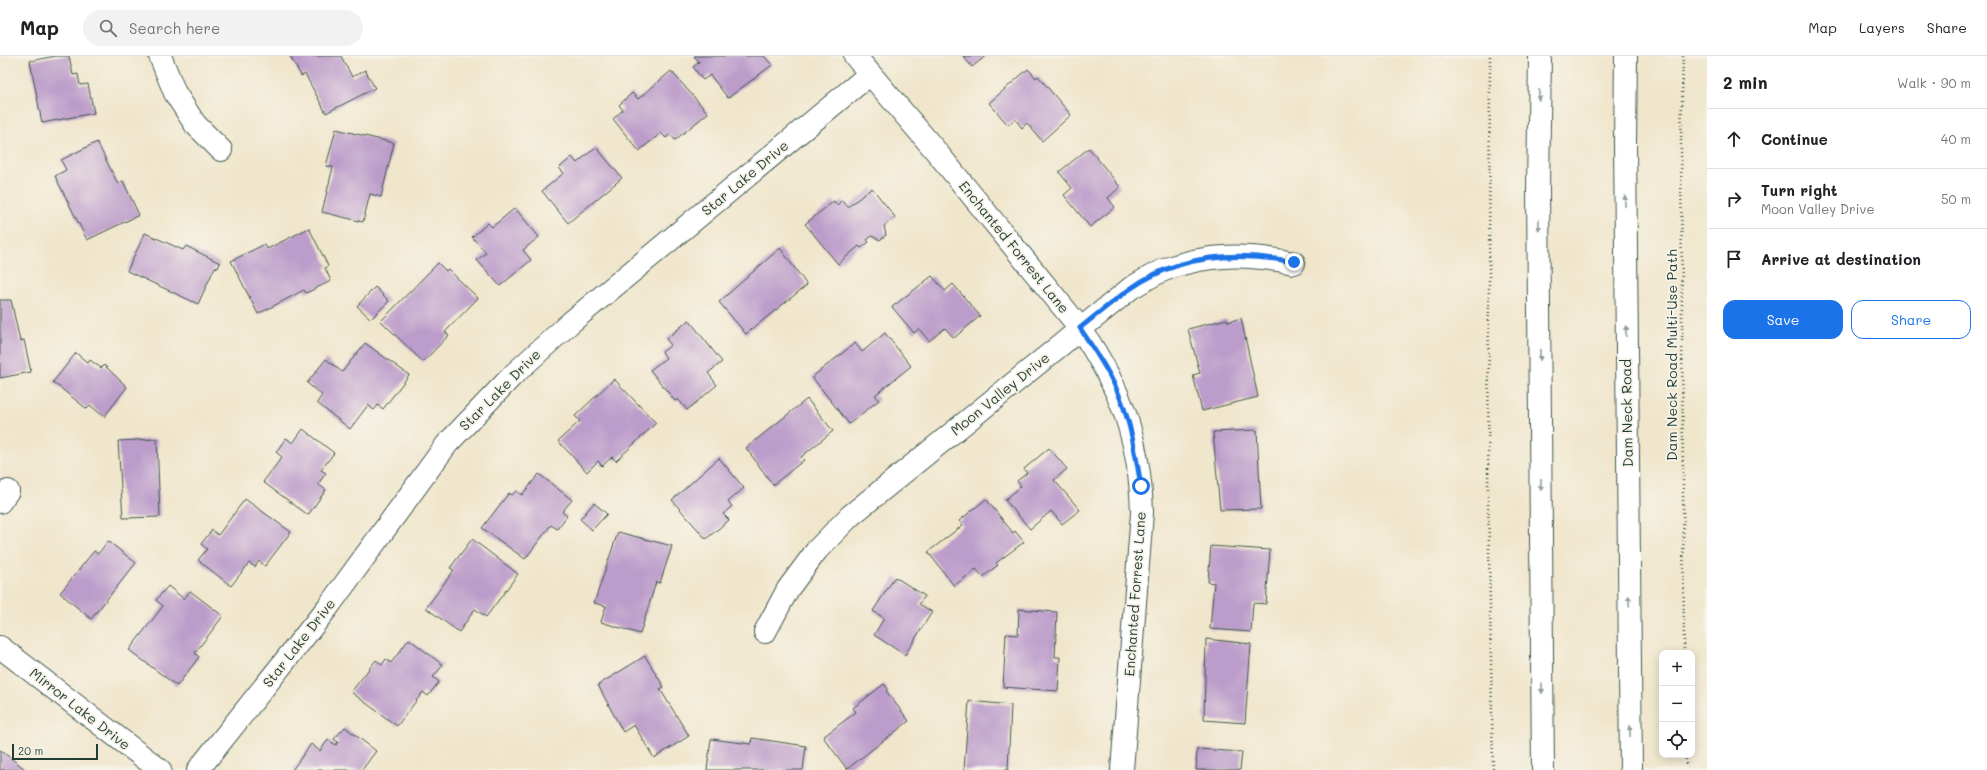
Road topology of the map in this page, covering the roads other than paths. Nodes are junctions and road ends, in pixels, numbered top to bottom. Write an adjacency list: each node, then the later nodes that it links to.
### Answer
1 (160, 56): 6 (street)
2 (855, 56): 5 (street, Enchanted Forrest Lane)
3 (1540, 56): 14 (street, one-way to 14)
4 (1626, 56): 15 (street, Dam Neck Road, one-way to 4)
5 (870, 74): 8 (street, Enchanted Forrest Lane); 12 (street, Star Lake Drive)
6 (221, 150)
7 (1294, 262): 8 (street, Moon Valley Drive)
8 (1080, 328): 9 (street, Moon Valley Drive); 13 (street, Enchanted Forrest Lane)
9 (765, 632)
10 (0, 647): 11 (street, Mirror Lake Drive)
11 (160, 770)
12 (198, 770)
13 (1122, 770)
14 (1543, 770)
15 (1630, 770)

